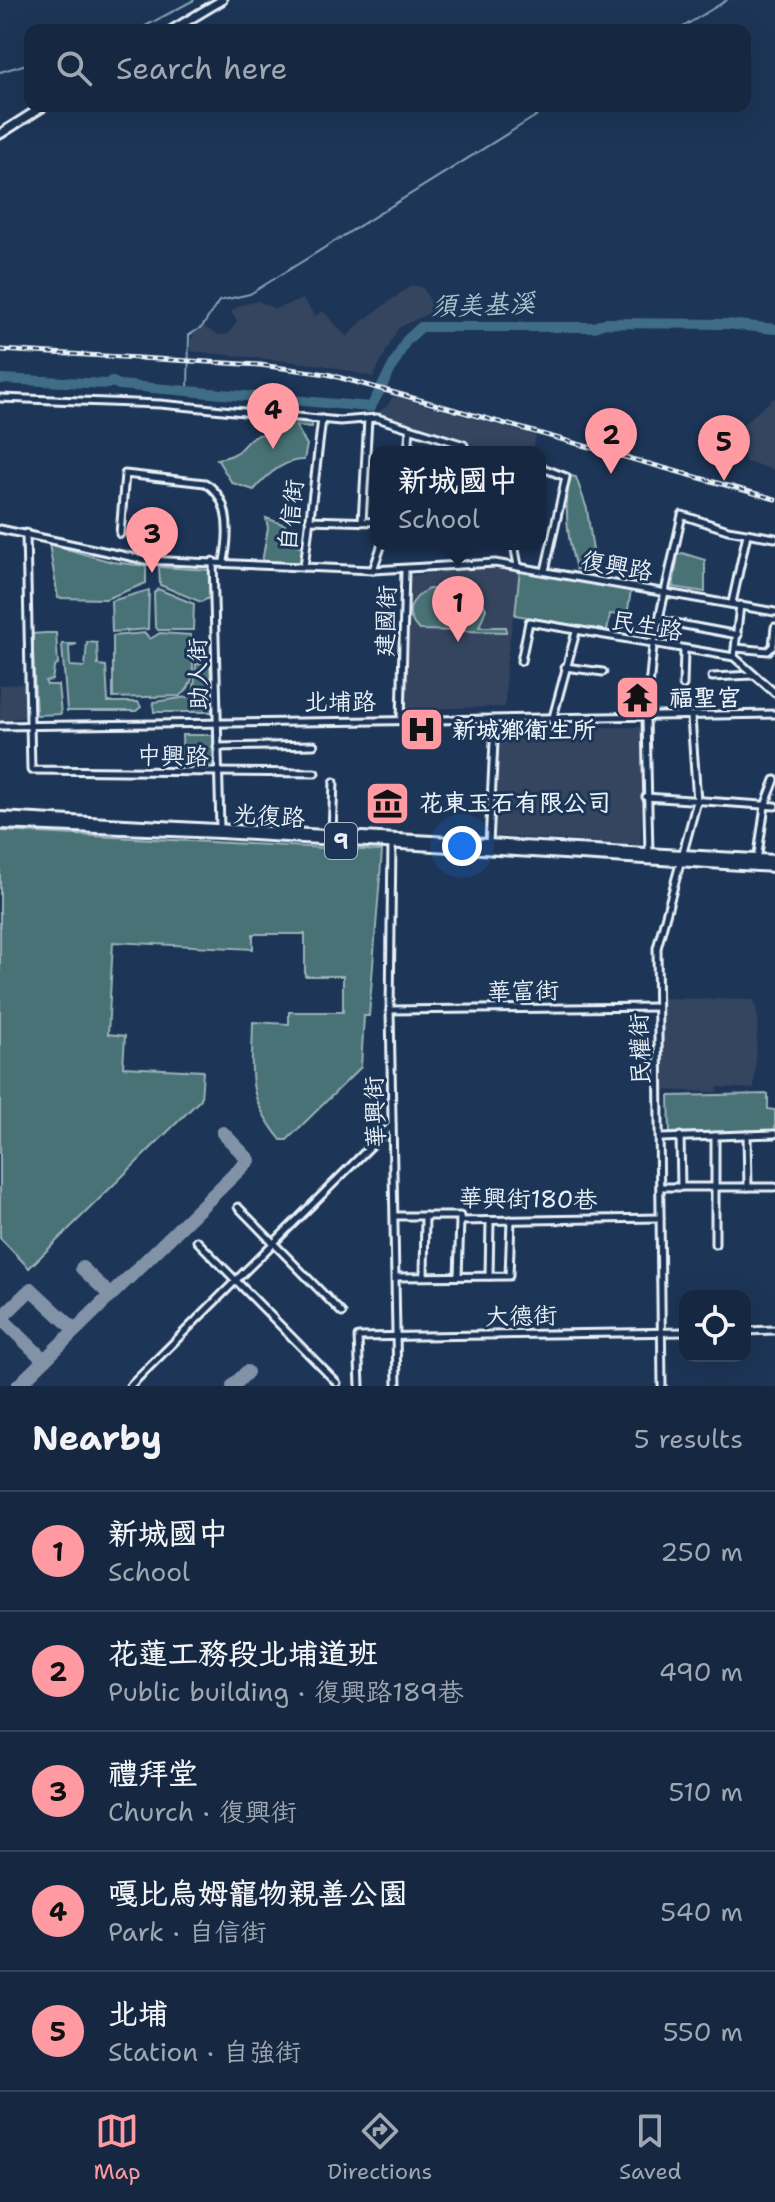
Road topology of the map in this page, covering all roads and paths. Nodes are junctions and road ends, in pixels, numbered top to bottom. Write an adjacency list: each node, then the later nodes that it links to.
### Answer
1 (222, 0): 2 (street)
2 (182, 24)
3 (35, 112): 4 (street)
4 (0, 134)
5 (0, 398): 6 (street)
6 (322, 419): 7 (street); 12 (street, 自信街)
7 (368, 419): 8 (street); 13 (street)
8 (410, 430): 9 (street); 10 (street)
9 (409, 446)
10 (464, 446)
11 (546, 469): 30 (street)
12 (309, 520): 13 (street); 27 (street, 自信街)
13 (362, 522): 14 (street)
14 (370, 522)
15 (0, 529): 16 (street, 復興路)
16 (26, 533): 23 (street, 復興路); 58 (street)
17 (120, 534): 24 (street)
18 (747, 534): 19 (street); 31 (street); 32 (street)
19 (775, 538)
20 (380, 550): 28 (street)
21 (457, 550): 25 (street)
22 (515, 550): 26 (street)
23 (213, 561): 24 (street, 復興路); 56 (street, 助人街)
24 (224, 561): 27 (street, 復興路)
25 (456, 565): 26 (street, 復興路); 29 (street, 復興路)
26 (518, 566): 30 (street, 復興路)
27 (304, 567): 28 (street, 復興路)
28 (373, 570): 29 (street, 復興路)
29 (405, 570): 53 (street, 建國街)
30 (545, 571): 31 (street, 復興路)
31 (664, 593): 32 (street, 復興路); 35 (street)
32 (732, 604): 33 (street, 復興路)
33 (740, 605): 34 (street, 復興路); 38 (street)
34 (775, 612)
35 (658, 620): 38 (street); 39 (street)
36 (775, 627): 40 (street)
37 (576, 632): 39 (street, 民生路); 43 (street, 民生路); 44 (street)
38 (738, 635): 40 (street)
39 (653, 646): 41 (street, 民生路); 52 (street)
40 (736, 648): 42 (street)
41 (684, 651): 42 (street, 民生路); 48 (street)
42 (734, 657): 46 (street)
43 (521, 661)
44 (565, 667): 45 (street); 55 (street)
45 (603, 672)
46 (754, 675): 47 (street); 49 (street)
47 (712, 677)
48 (683, 685)
49 (775, 693)
50 (775, 714): 51 (street, 北埔路)
51 (691, 717): 52 (street, 北埔路); 66 (street, 民權街)
52 (646, 719): 55 (street, 北埔路); 65 (street)
53 (401, 720): 54 (street, 北埔路); 56 (street, 北埔路)
54 (495, 721): 55 (street, 北埔路); 74 (street)
55 (552, 721)
56 (217, 722): 58 (street, 北埔路); 60 (street, 助人街)
57 (0, 726): 58 (street, 北埔路)
58 (31, 726): 62 (street, 中興路)
59 (314, 745): 60 (street)
60 (217, 747): 62 (street, 助人街)
61 (315, 773): 62 (street, 中興路)
62 (218, 774): 71 (street, 助人街)
63 (775, 780): 67 (street)
64 (334, 782): 72 (street)
65 (646, 797): 66 (street); 75 (street)
66 (697, 801): 67 (street); 76 (street, 民權街)
67 (765, 806): 68 (street); 78 (street)
68 (775, 806)
69 (0, 817): 71 (main road, 光復路 / 9)
70 (0, 824): 71 (main road, 光復路 / 9)
71 (220, 830): 72 (main road, 光復路 / 9); 73 (main road, 光復路 / 9)
72 (332, 833): 73 (main road, 光復路 / 9)
73 (392, 841): 74 (main road, 光復路 / 9); 81 (street, 華興街)
74 (489, 847): 75 (main road, 光復路 / 9)
75 (649, 857): 76 (main road, 光復路 / 9)
76 (684, 860): 78 (main road, 光復路 / 9); 80 (street, 民權街)
77 (775, 860): 78 (main road, 光復路 / 9)
78 (757, 863): 79 (main road, 光復路 / 9)
79 (775, 867)
80 (657, 1007): 81 (street, 華富街); 87 (street, 民權街)
81 (390, 1010): 82 (street, 華興街)
82 (393, 1124): 94 (street, 華興街); 101 (street)
83 (775, 1134): 84 (street)
84 (747, 1135): 86 (street); 91 (street)
85 (680, 1136): 86 (street); 87 (street); 89 (street)
86 (715, 1136): 90 (street)
87 (661, 1138): 88 (street, 民權街)
88 (662, 1187): 89 (street); 96 (street, 民權街)
89 (681, 1187): 90 (street)
90 (716, 1187): 91 (street); 102 (street)
91 (748, 1187): 92 (street)
92 (775, 1187)
93 (238, 1207): 101 (street)
94 (395, 1216): 95 (street, 華興街180巷); 106 (street, 華興街)
95 (425, 1216): 98 (street, 華興街180巷); 103 (street)
96 (660, 1218): 97 (street, 華興街180巷); 111 (street, 民權街)
97 (511, 1220): 99 (street, 華興街180巷); 105 (street)
98 (460, 1221): 99 (street, 華興街180巷); 104 (street)
99 (490, 1221): 105 (street)
100 (197, 1241): 107 (street)
101 (274, 1243): 107 (street); 108 (street)
102 (715, 1244)
103 (424, 1276): 104 (street); 106 (street)
104 (458, 1276): 105 (street)
105 (489, 1276)
106 (396, 1277): 113 (street, 華興街)
107 (236, 1280): 114 (street); 115 (street)
108 (342, 1313)
109 (775, 1330): 110 (street)
110 (751, 1331)
111 (661, 1332): 112 (street, 大德街); 113 (street, 大德街); 118 (street, 民權街)
112 (679, 1332)
113 (397, 1335): 116 (street, 大德街); 117 (street, 華興街)
114 (337, 1383)
115 (130, 1386)
116 (360, 1386)
117 (397, 1386)
118 (662, 1386)

